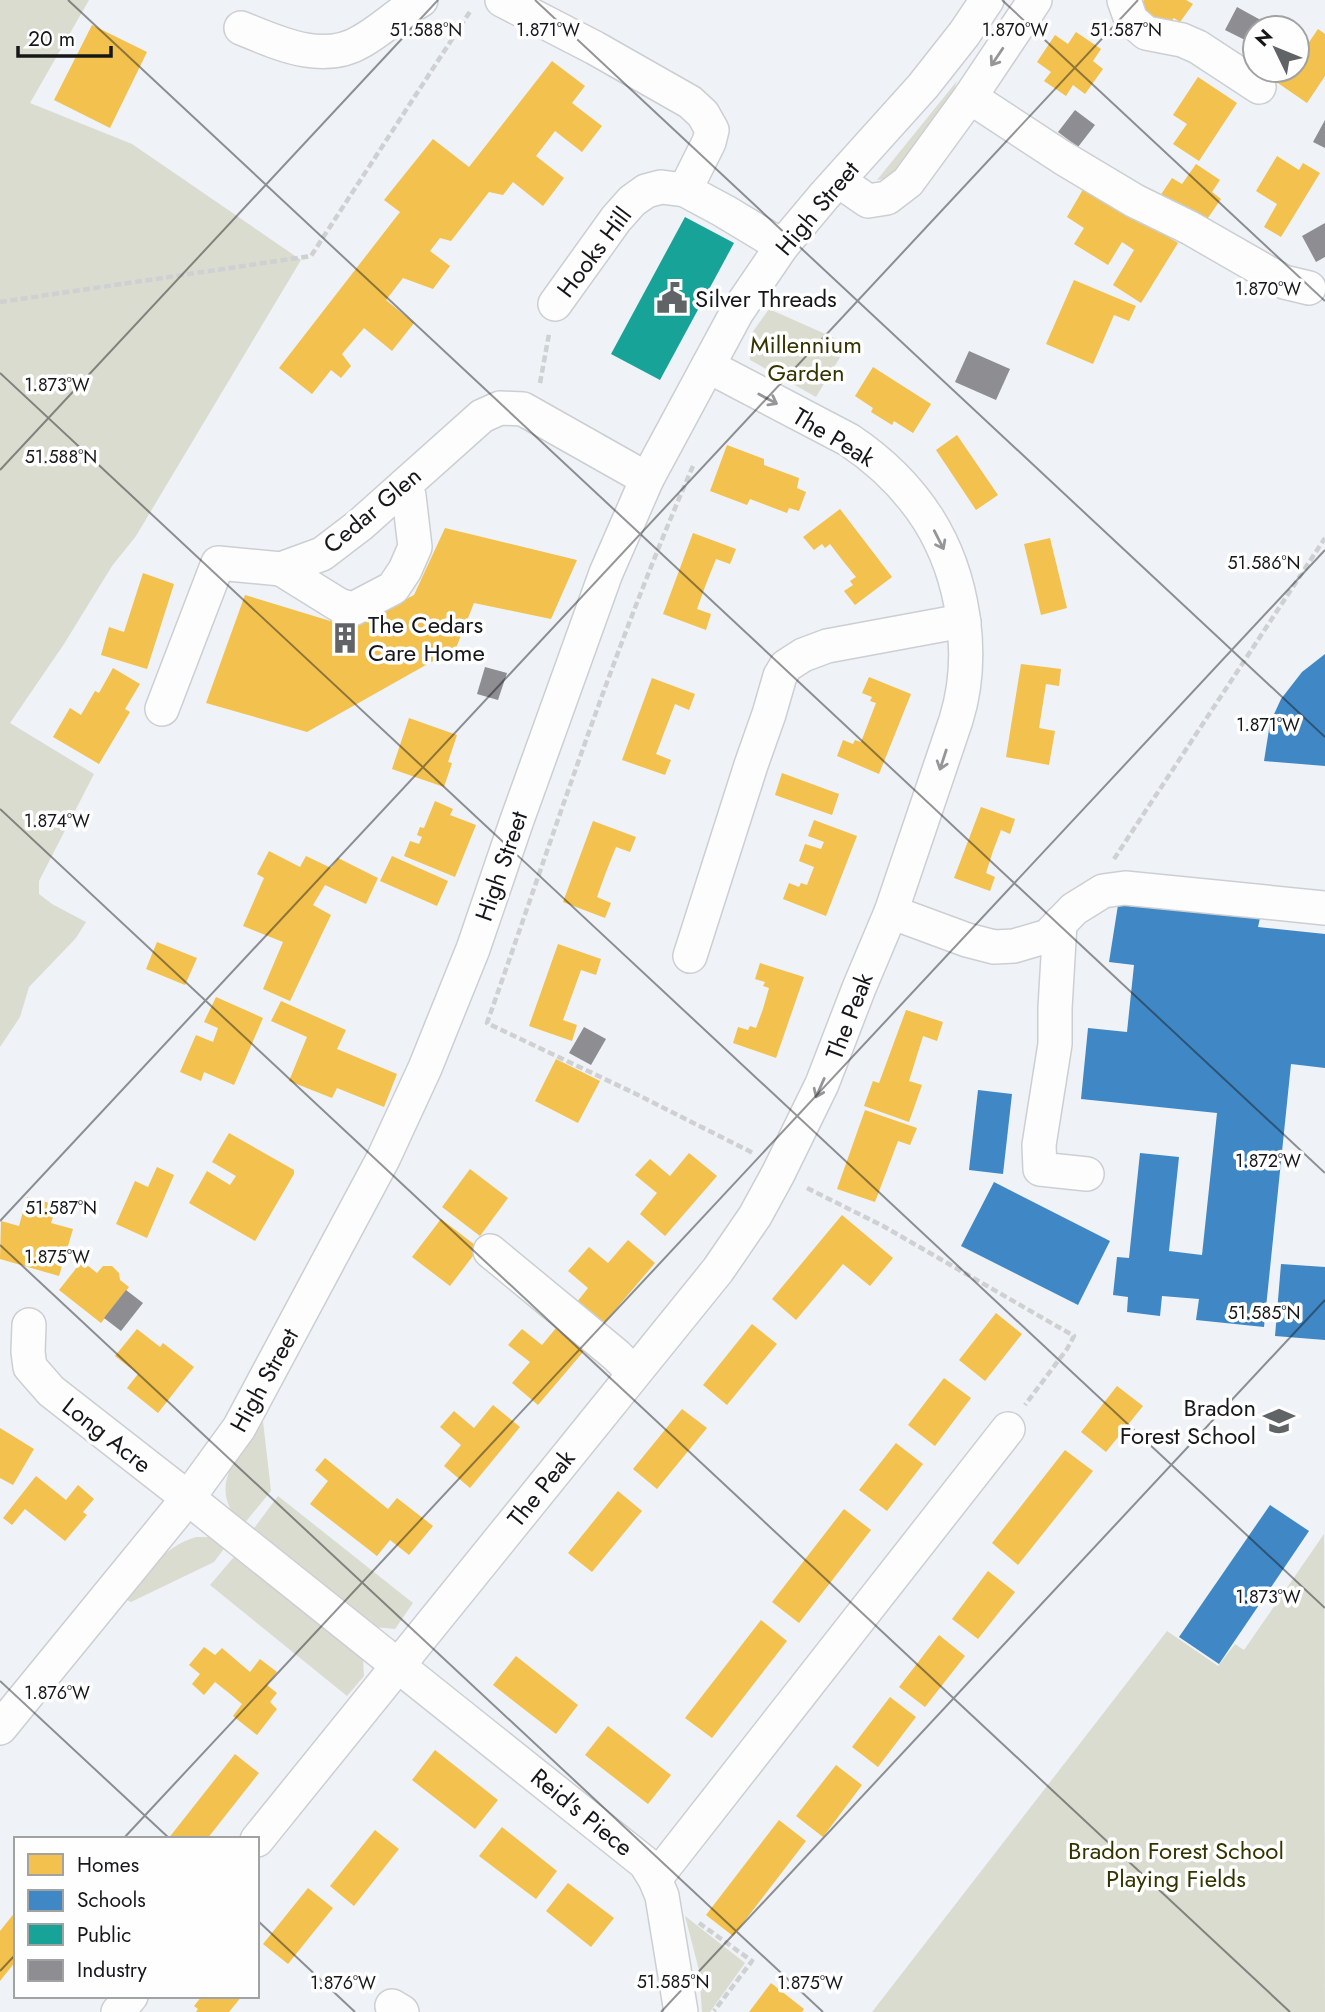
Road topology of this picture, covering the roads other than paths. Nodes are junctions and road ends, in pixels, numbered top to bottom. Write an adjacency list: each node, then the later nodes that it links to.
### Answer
1 (421, 0): 6 (street)
2 (502, 0): 10 (street)
3 (987, 0): 9 (street, High Street)
4 (1035, 0): 8 (street, one-way to 8)
5 (1124, 0): 7 (street)
6 (241, 27)
7 (1259, 87)
8 (970, 97): 9 (street); 12 (street)
9 (839, 181): 11 (street, High Street)
10 (685, 190): 11 (street, Hooks Hill); 13 (street, Hooks Hill)
11 (782, 246): 14 (street, High Street)
12 (1308, 289)
13 (555, 304)
14 (708, 366): 15 (street, High Street); 18 (street, The Peak, one-way to 18)
15 (647, 479): 16 (street, Cedar Glen); 30 (street, High Street)
16 (405, 485): 17 (street, Cedar Glen); 17 (street)
17 (281, 569): 19 (street, Cedar Glen)
18 (964, 622): 21 (street, The Peak, one-way to 21); 23 (street)
19 (162, 709)
20 (1325, 908): 22 (street)
21 (891, 912): 22 (street); 28 (street, The Peak, one-way to 28)
22 (1060, 923): 24 (street)
23 (690, 956)
24 (1087, 1174)
25 (490, 1251): 28 (street)
26 (29, 1325): 27 (street, Long Acre)
27 (15, 1367): 30 (street, Long Acre)
28 (634, 1373): 31 (street, The Peak)
29 (1008, 1429): 34 (street)
30 (188, 1498): 31 (street, Reid's Piece); 32 (street, High Street)
31 (398, 1667): 33 (street); 34 (street, Reid's Piece)
32 (0, 1728)
33 (259, 1838)
34 (658, 1888): 37 (street)
35 (129, 1998): 36 (street)
36 (118, 2012)
37 (681, 2012)

